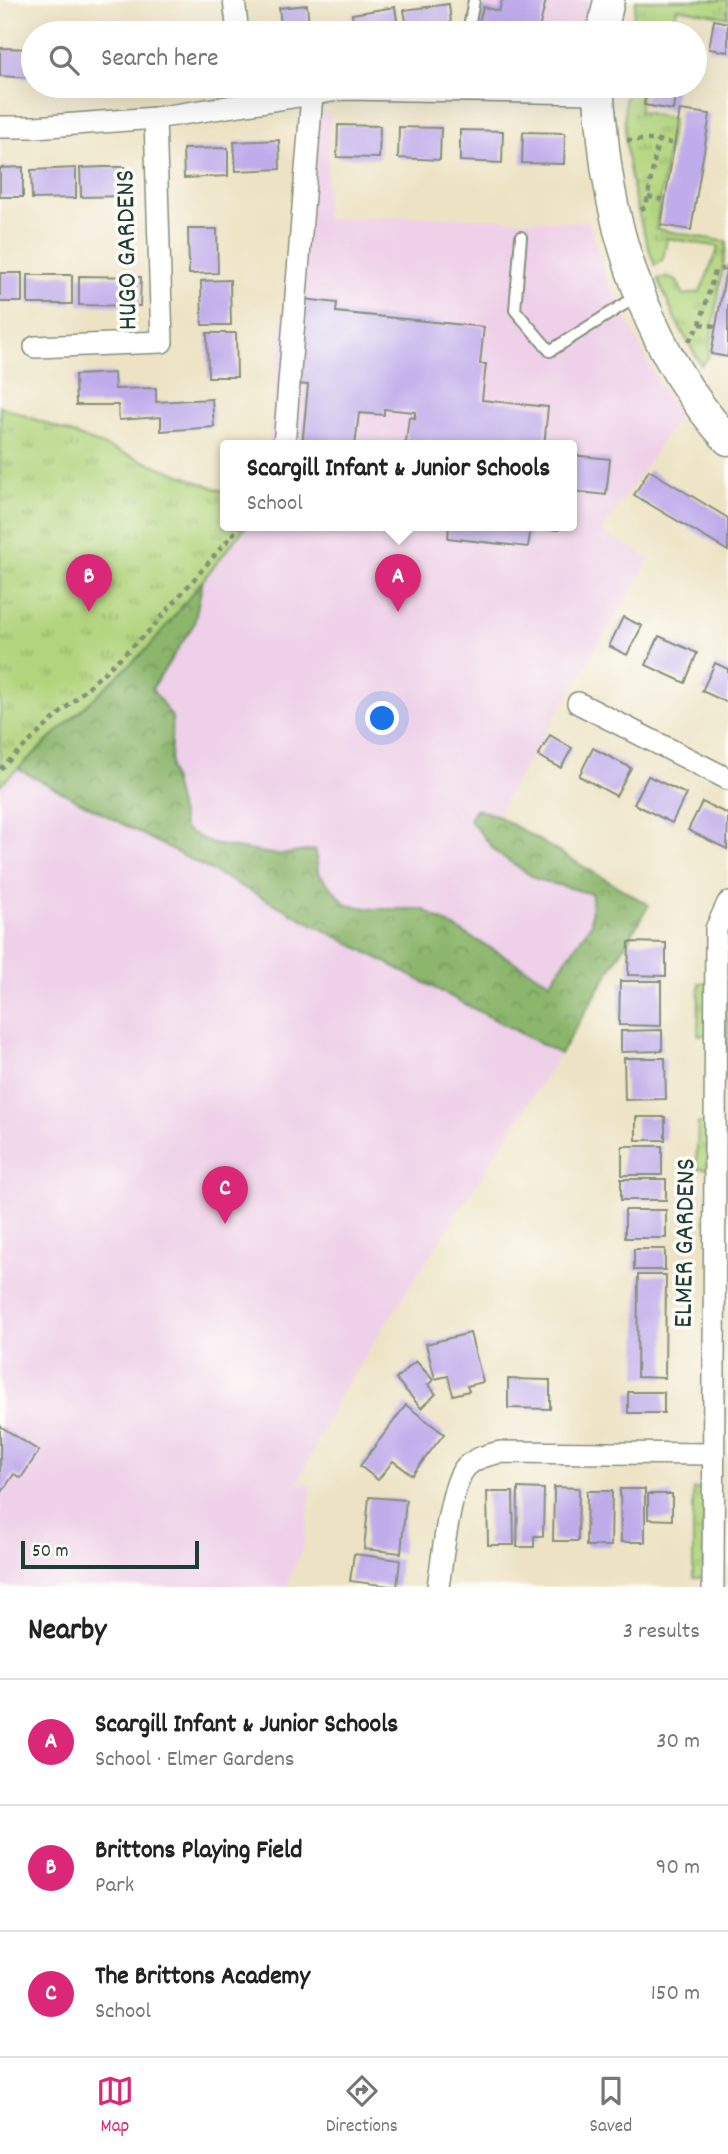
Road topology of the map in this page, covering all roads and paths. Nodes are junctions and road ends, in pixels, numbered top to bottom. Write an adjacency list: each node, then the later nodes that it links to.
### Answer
1 (234, 0): 4 (street)
2 (474, 0): 5 (lane)
3 (609, 0): 6 (street)
4 (237, 21)
5 (470, 21)
6 (605, 21)
7 (234, 98): 10 (street)
8 (312, 98): 25 (street)
9 (600, 98): 12 (street)
10 (155, 118): 11 (street); 23 (street, HUGO GARDENS)
11 (0, 127)
12 (603, 140): 13 (path); 17 (street)
13 (658, 140): 14 (path); 15 (path)
14 (674, 144)
15 (648, 197): 16 (path); 17 (path)
16 (665, 200)
17 (618, 227): 20 (street)
18 (522, 237): 20 (lane)
19 (726, 268): 21 (path)
20 (640, 294): 24 (street)
21 (699, 324): 22 (path); 24 (path)
22 (716, 326)
23 (35, 347)
24 (674, 366): 26 (street)
25 (284, 440)
26 (728, 440)
27 (236, 531): 29 (path)
28 (578, 703): 30 (street)
29 (0, 769)
30 (728, 779)
31 (728, 903): 32 (street, ELMER GARDENS)
32 (722, 1100): 33 (street, ELMER GARDENS)
33 (713, 1454): 34 (street); 35 (street, ELMER GARDENS)
34 (438, 1587)
35 (713, 1587)

